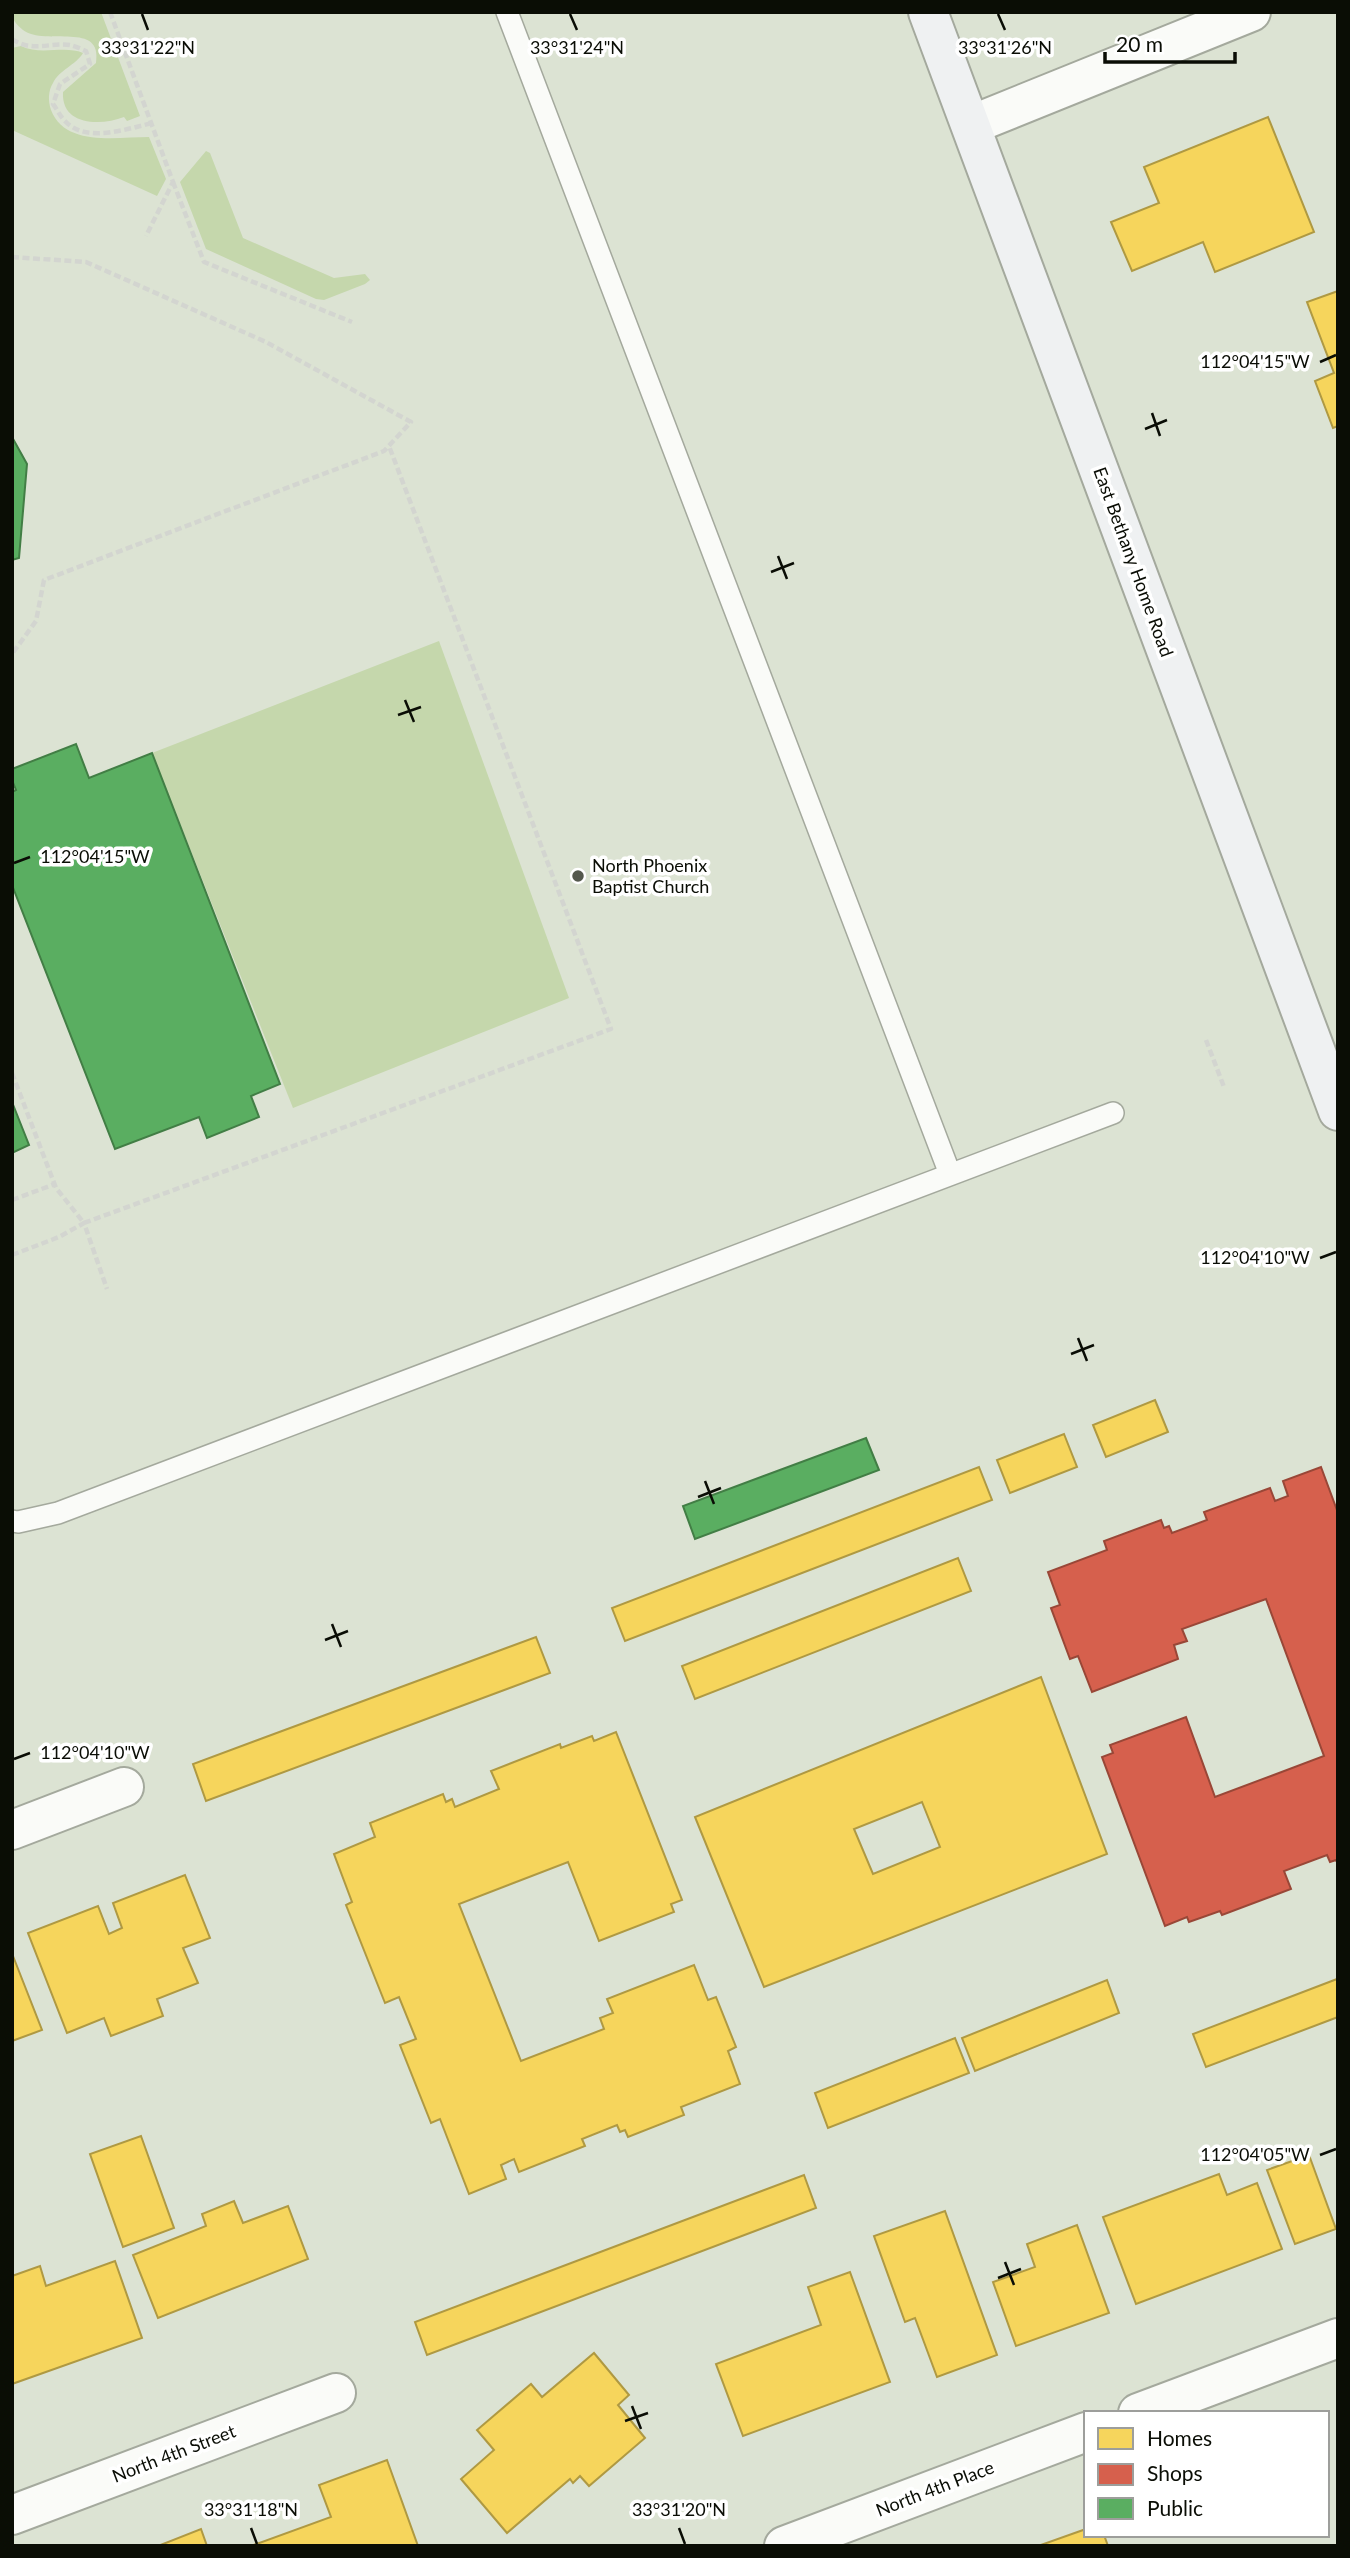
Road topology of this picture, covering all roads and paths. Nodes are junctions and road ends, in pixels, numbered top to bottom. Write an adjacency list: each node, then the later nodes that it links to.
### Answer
1 (110, 12): 6 (path)
2 (507, 12): 19 (lane)
3 (928, 12): 7 (main road, East Bethany Home Road)
4 (1251, 12): 7 (street)
5 (12, 39): 6 (path)
6 (152, 123): 8 (path)
7 (971, 125): 17 (main road, East Bethany Home Road)
8 (173, 182): 9 (path); 11 (path)
9 (146, 236)
10 (12, 257): 12 (path)
11 (352, 322)
12 (389, 446): 13 (path); 22 (path)
13 (12, 654)
14 (1206, 1040): 16 (path)
15 (12, 1073): 20 (path)
16 (1224, 1087)
17 (1338, 1111)
18 (1113, 1113): 19 (lane)
19 (950, 1174): 25 (lane)
20 (55, 1184): 21 (path); 22 (path)
21 (12, 1200)
22 (84, 1223): 23 (path); 24 (path)
23 (12, 1255)
24 (107, 1289)
25 (12, 1521)
26 (124, 1787): 27 (street)
27 (12, 1830)
28 (1338, 2338): 30 (street)
29 (336, 2393): 32 (street, North 4th Street)
30 (1143, 2411)
31 (1084, 2433): 33 (street, North 4th Place)
32 (12, 2515)
33 (784, 2546)

